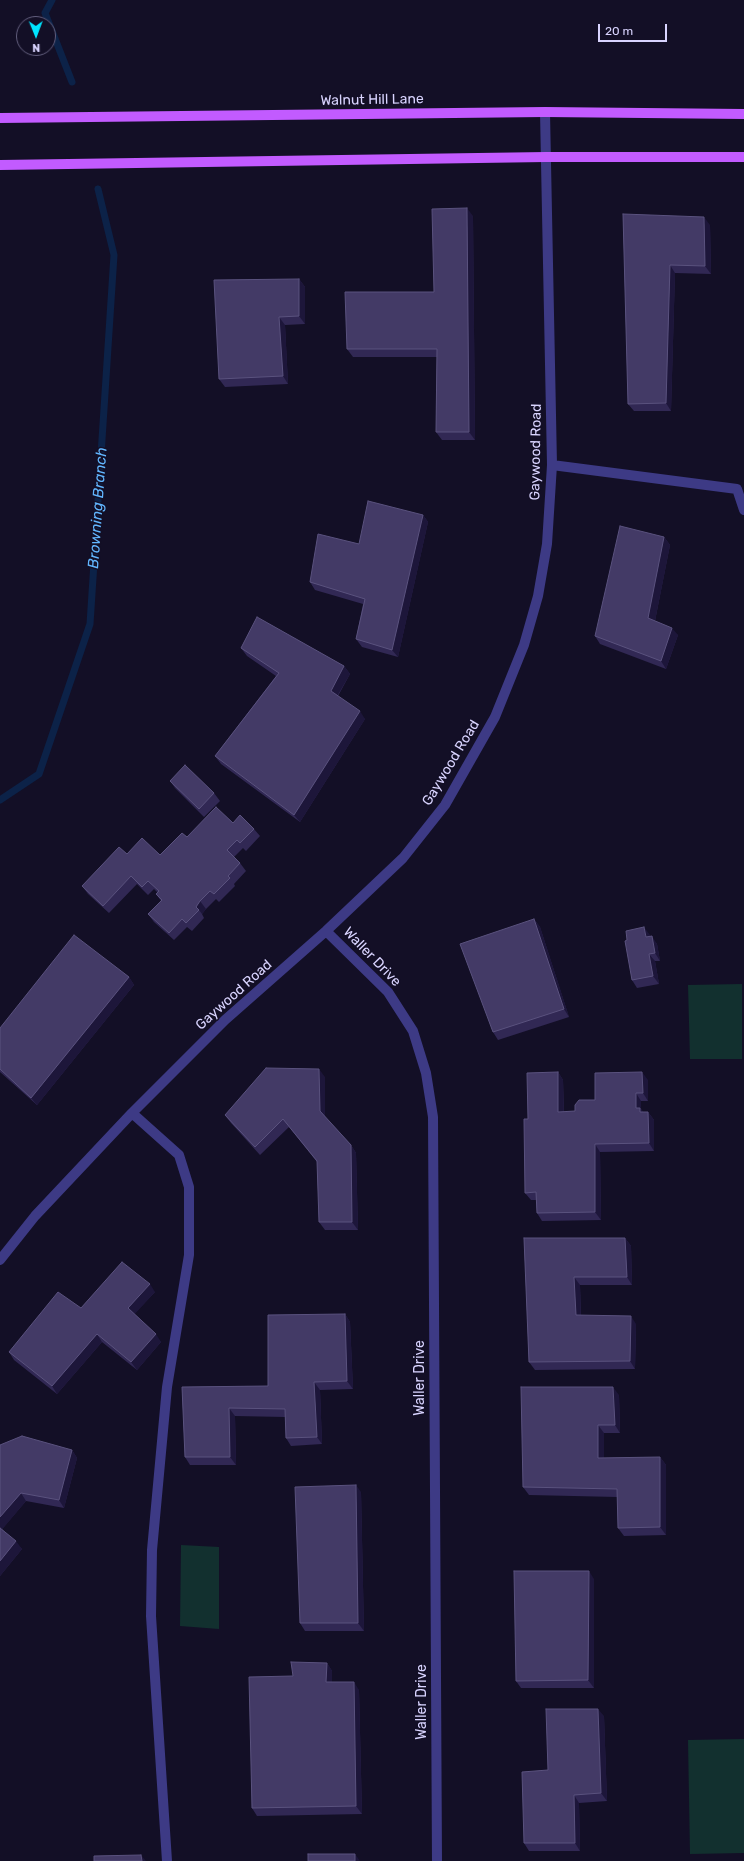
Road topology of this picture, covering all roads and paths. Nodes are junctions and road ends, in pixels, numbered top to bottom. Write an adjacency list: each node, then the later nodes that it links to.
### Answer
1 (545, 112): 2 (main road, Walnut Hill Lane); 3 (main road, Walnut Hill Lane); 4 (street, Gaywood Road)
2 (744, 114)
3 (0, 118)
4 (546, 157): 5 (main road); 6 (main road); 7 (street, Gaywood Road)
5 (744, 157)
6 (0, 165)
7 (552, 465): 8 (street); 9 (street, Gaywood Road)
8 (744, 510)
9 (326, 931): 10 (street, Gaywood Road); 13 (street, Waller Drive)
10 (132, 1113): 11 (street, Gaywood Road); 12 (street)
11 (0, 1260)
12 (167, 1861)
13 (437, 1861)

